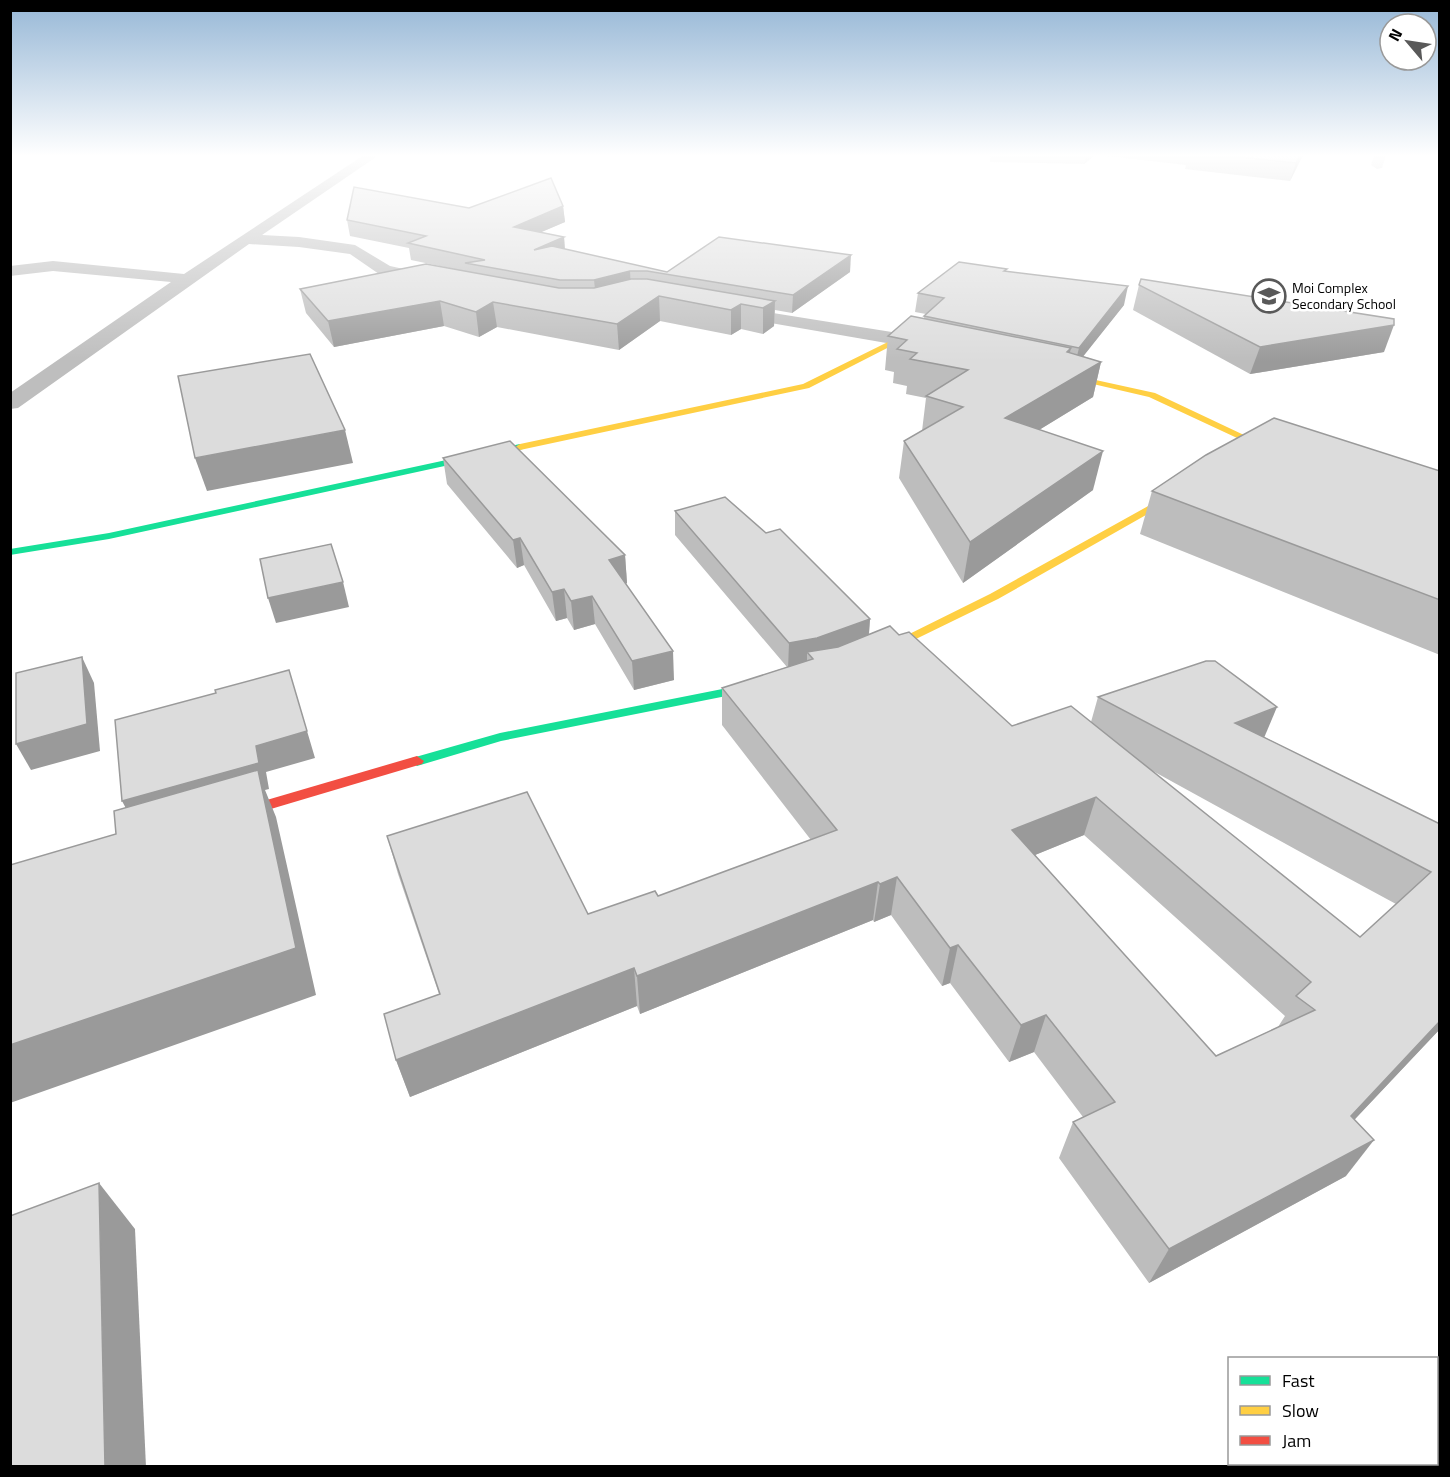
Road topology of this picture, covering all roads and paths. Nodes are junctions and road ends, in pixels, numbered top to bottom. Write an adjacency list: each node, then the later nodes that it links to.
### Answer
1 (271, 224): 2 (street)
2 (247, 240): 4 (street); 5 (street)
3 (10, 271): 4 (street)
4 (188, 279): 10 (street)
5 (446, 284)
6 (718, 308): 7 (street)
7 (898, 339): 8 (street); 13 (street)
8 (945, 349)
9 (1037, 368): 11 (street)
10 (10, 403)
11 (1290, 458)
12 (1196, 482): 14 (street)
13 (10, 552)
14 (864, 658)
15 (777, 683): 16 (street)
16 (218, 819)

